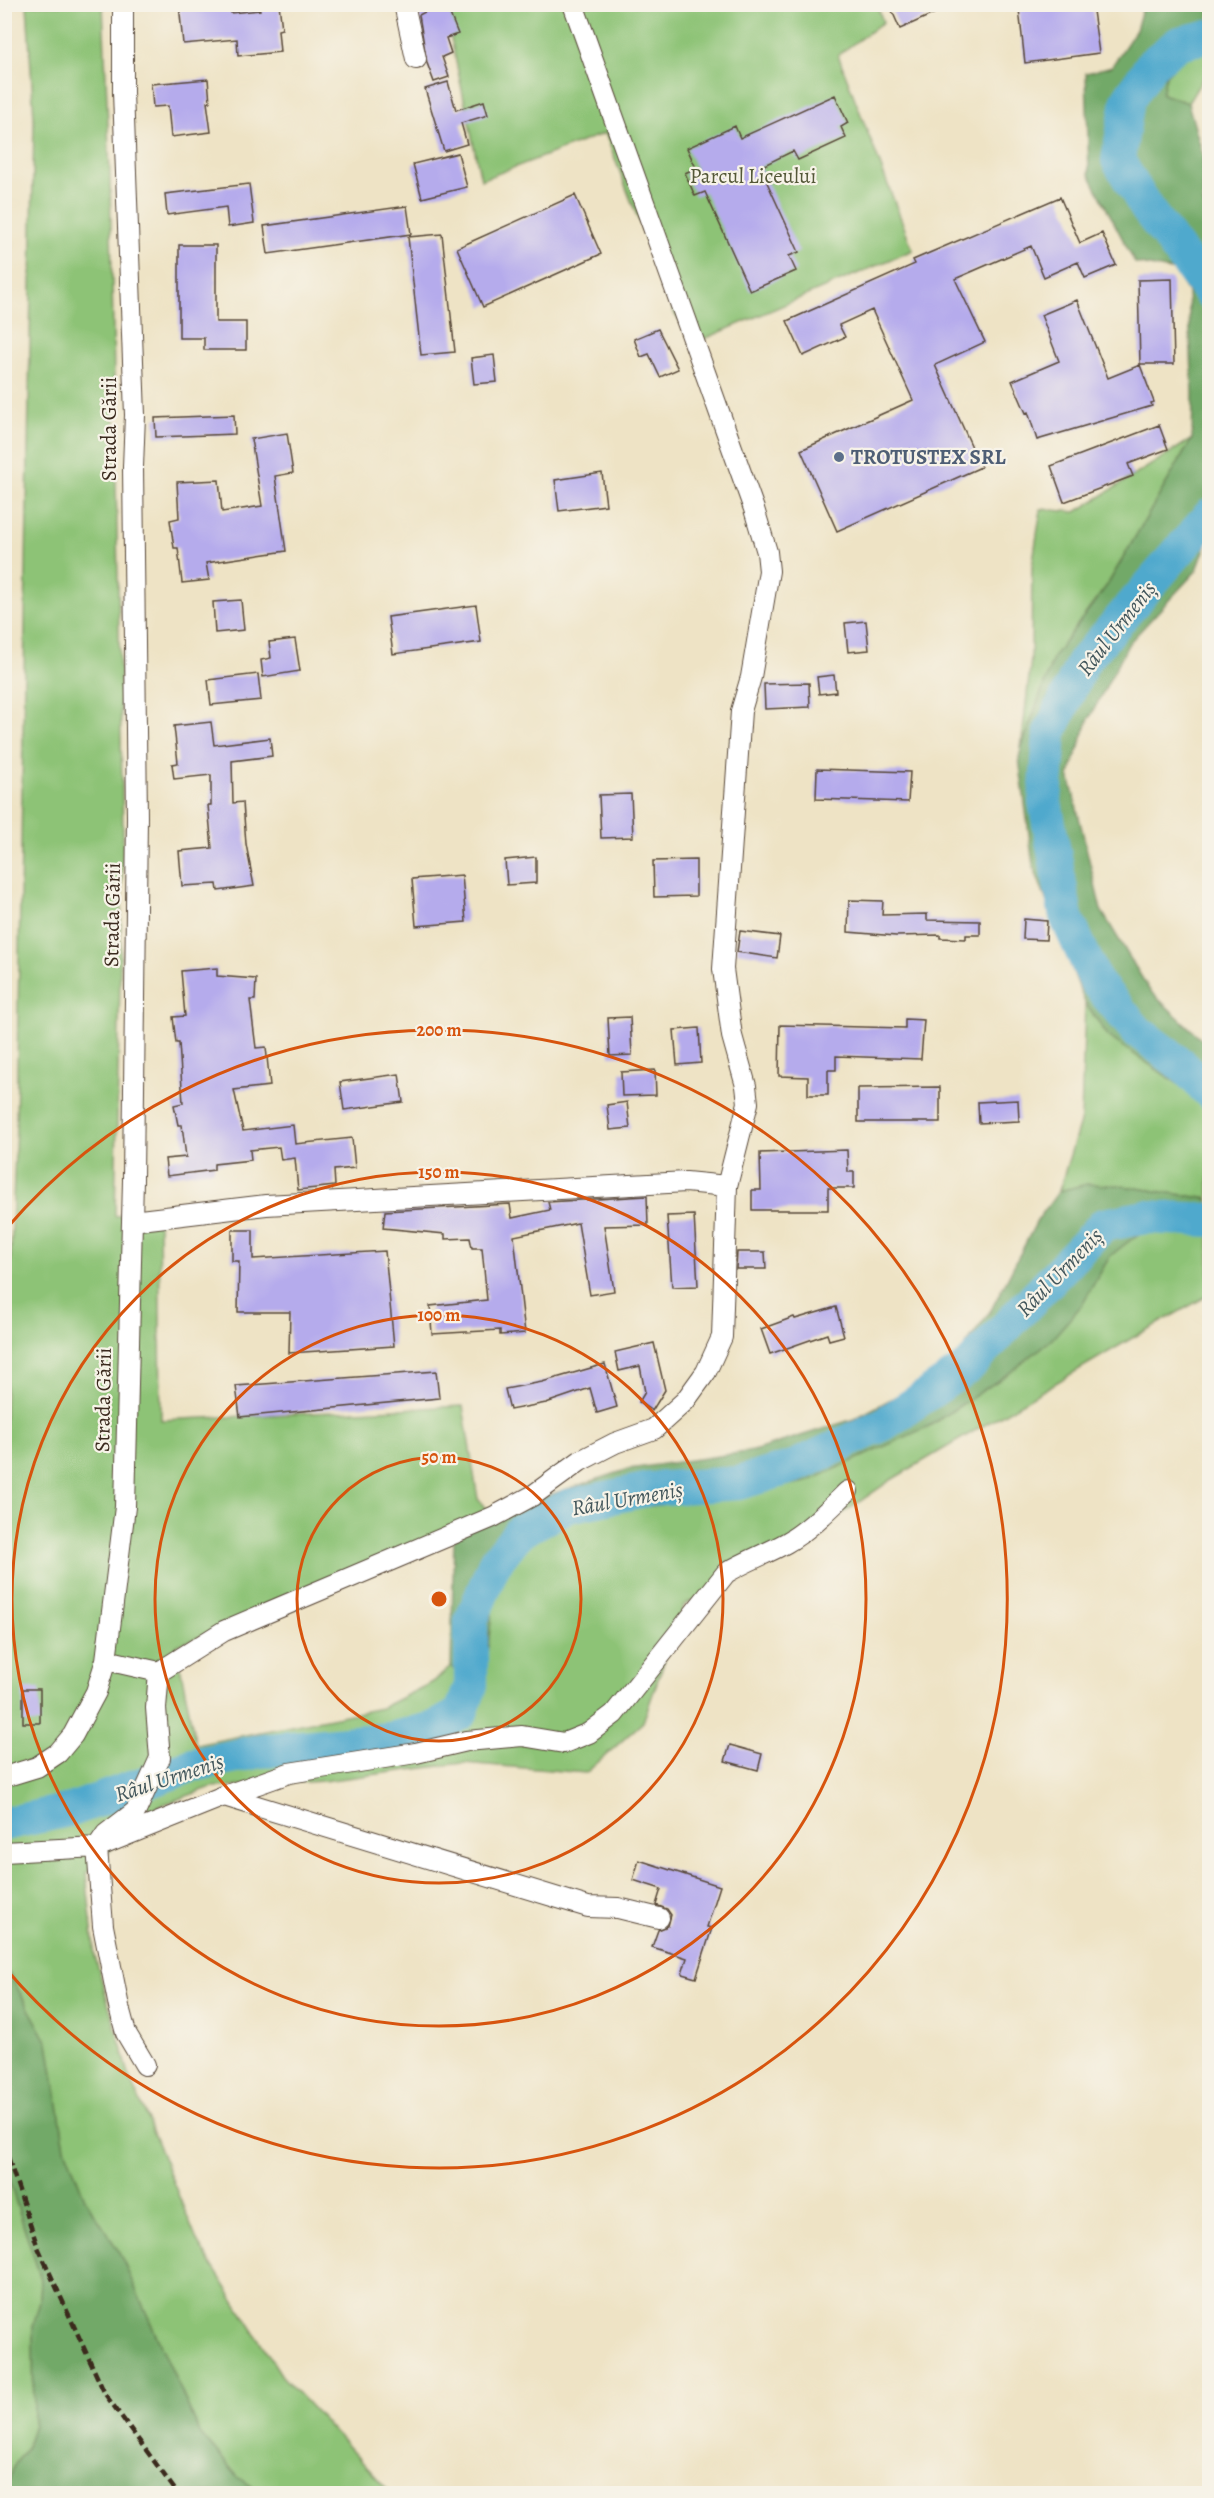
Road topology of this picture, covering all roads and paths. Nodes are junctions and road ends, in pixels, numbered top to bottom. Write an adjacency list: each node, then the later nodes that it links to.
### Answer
1 (123, 4): 6 (street, Strada Gării)
2 (404, 4): 4 (street)
3 (573, 4): 5 (street)
4 (416, 59)
5 (727, 1186): 6 (street); 9 (street)
6 (132, 1221): 8 (street, Strada Gării)
7 (848, 1491): 11 (street)
8 (106, 1660): 9 (street); 10 (street, Strada Gării)
9 (159, 1672): 12 (street)
10 (4, 1777)
11 (224, 1796): 12 (street); 14 (street)
12 (97, 1847): 13 (street); 15 (street)
13 (4, 1852)
14 (659, 1918)
15 (144, 2065)

